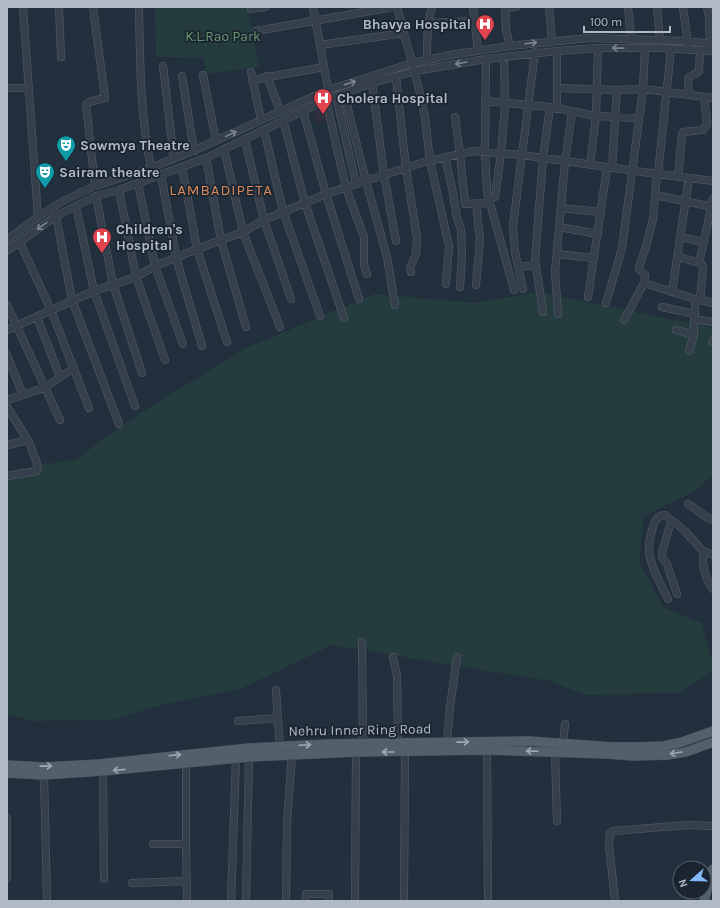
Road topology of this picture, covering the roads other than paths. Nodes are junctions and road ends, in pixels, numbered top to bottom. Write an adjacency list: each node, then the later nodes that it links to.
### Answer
1 (23, 7): 53 (street)
2 (59, 7): 39 (street)
3 (93, 7): 108 (street)
4 (139, 7): 95 (street)
5 (265, 7): 18 (street)
6 (313, 7): 19 (street)
7 (393, 7): 19 (street)
8 (397, 7): 23 (street)
9 (432, 7): 21 (street)
10 (473, 7): 20 (street)
11 (516, 7): 17 (street)
12 (549, 7): 26 (street)
13 (628, 7): 24 (street)
14 (657, 7): 25 (street)
15 (683, 7): 27 (street)
16 (707, 7): 30 (street)
17 (505, 8): 29 (street)
18 (251, 9)
19 (315, 21): 22 (street); 28 (street)
20 (475, 22): 21 (street); 36 (street)
21 (428, 23): 42 (street)
22 (256, 31)
23 (404, 33): 28 (street); 43 (street)
24 (631, 39): 25 (street); 26 (street)
25 (660, 40): 27 (street)
26 (552, 41): 29 (street, one-way to 26)
27 (688, 41): 30 (street); 34 (street)
28 (320, 45): 45 (street)
29 (510, 46): 36 (street)
30 (712, 46): 35 (street)
31 (598, 48): 32 (street, one-way to 31); 37 (street); 57 (street)
32 (646, 49): 33 (street); 55 (street)
33 (671, 49): 34 (street); 59 (street)
34 (689, 50): 35 (street)
35 (700, 50): 61 (street)
36 (478, 51): 42 (street)
37 (557, 51): 38 (street); 54 (street)
38 (535, 52): 40 (street); 67 (street)
39 (61, 57)
40 (504, 57): 41 (street); 66 (street)
41 (486, 59): 46 (street, one-way to 46); 65 (street)
42 (427, 60): 43 (street)
43 (413, 63): 46 (street); 56 (street, one-way to 43)
44 (163, 66): 90 (street)
45 (324, 67): 49 (street); 56 (street)
46 (415, 71): 50 (street); 91 (street)
47 (203, 75): 80 (street)
48 (182, 76): 82 (street)
49 (267, 76): 69 (street); 76 (street)
50 (396, 77): 51 (street); 96 (street)
51 (372, 83): 60 (street); 101 (street)
52 (7, 88): 53 (street)
53 (29, 88): 126 (street)
54 (557, 88): 57 (street); 68 (street)
55 (642, 89): 58 (street); 59 (street); 75 (street)
56 (328, 90): 63 (street); 69 (street)
57 (596, 90): 58 (street); 72 (street)
58 (617, 90): 74 (street)
59 (667, 92): 61 (street); 99 (street)
60 (344, 93): 63 (street); 104 (street)
61 (689, 94): 62 (street)
62 (704, 97): 64 (street); 102 (street)
63 (330, 98): 70 (street); 107 (street); 109 (street)
64 (713, 98)
65 (485, 101): 66 (street); 83 (street)
66 (505, 103): 67 (street); 84 (street)
67 (528, 105): 68 (street); 86 (street)
68 (553, 108): 71 (street); 89 (street)
69 (280, 111): 76 (street)
70 (303, 111): 77 (street); 111 (street)
71 (572, 112): 72 (street); 92 (street)
72 (596, 116): 74 (street); 93 (street)
73 (455, 117): 85 (street)
74 (616, 117): 75 (street); 97 (street)
75 (638, 118): 98 (street)
76 (261, 120): 80 (street, one-way to 76)
77 (283, 120): 78 (street); 117 (street)
78 (264, 130): 79 (street); 123 (street)
79 (245, 140): 81 (street); 127 (street)
80 (216, 141): 82 (street)
81 (224, 149): 87 (street); 129 (street)
82 (194, 151): 90 (street)
83 (485, 152): 84 (street); 85 (street); 118 (street)
84 (501, 153): 86 (street); 114 (street)
85 (460, 154): 88 (street); 119 (street)
86 (522, 155): 89 (street); 146 (street)
87 (206, 158): 94 (street); 133 (street)
88 (445, 158): 91 (street); 154 (street)
89 (543, 158): 92 (street); 144 (street)
90 (174, 159): 95 (street)
91 (430, 161): 96 (street); 152 (street)
92 (565, 162): 93 (street); 122 (street)
93 (590, 165): 97 (street)
94 (182, 167): 100 (street); 137 (street)
95 (151, 168): 108 (street)
96 (406, 168): 101 (street); 147 (street)
97 (609, 168): 98 (street); 124 (street)
98 (632, 171): 99 (street); 164 (street)
99 (657, 174): 102 (street); 112 (street)
100 (160, 175): 106 (street); 141 (street)
101 (384, 175): 104 (street); 134 (street)
102 (678, 177): 103 (street)
103 (689, 178): 105 (street); 116 (street)
104 (366, 181): 107 (street); 167 (street)
105 (713, 181)
106 (138, 183): 110 (street); 145 (street)
107 (356, 184): 109 (street)
108 (95, 186): 126 (street)
109 (346, 188): 111 (street); 148 (street)
110 (119, 190): 113 (street); 149 (street)
111 (326, 194): 117 (street); 161 (street)
112 (655, 195): 116 (street); 150 (street)
113 (96, 196): 120 (street); 151 (street)
114 (495, 198)
115 (713, 199): 121 (street)
116 (686, 201): 121 (street); 131 (street)
117 (305, 202): 123 (street); 175 (street)
118 (490, 203): 119 (street); 156 (street)
119 (476, 204): 153 (street)
120 (76, 206): 125 (street); 157 (street)
121 (712, 207): 135 (street)
122 (561, 208): 124 (street); 128 (street)
123 (283, 211): 127 (street); 172 (street)
124 (601, 212): 130 (street)
125 (56, 216): 136 (street, one-way to 136); 163 (street)
126 (38, 217): 132 (street)
127 (264, 220): 129 (street); 160 (street)
128 (559, 226): 130 (street); 139 (street)
129 (243, 232): 133 (street); 180 (street)
130 (598, 234): 142 (street)
131 (680, 237): 135 (street); 140 (street)
132 (7, 240)
133 (221, 240): 137 (street); 179 (street)
134 (396, 241)
135 (703, 242): 143 (street)
136 (20, 243): 138 (street); 169 (street)
137 (197, 248): 141 (street); 184 (street)
138 (7, 251)
139 (557, 254): 142 (street); 171 (street)
140 (677, 256): 143 (street); 158 (street)
141 (176, 257): 145 (street); 186 (street)
142 (594, 258): 159 (street)
143 (699, 263): 162 (street)
144 (535, 265): 146 (street); 170 (street)
145 (156, 266): 149 (street); 185 (street)
146 (518, 267): 155 (street)
147 (411, 272)
148 (367, 274)
149 (136, 277): 151 (street); 189 (street)
150 (644, 283): 158 (street); 176 (street)
151 (113, 284): 157 (street); 191 (street)
152 (446, 284)
153 (476, 285)
154 (460, 287)
155 (523, 289)
156 (514, 290)
157 (94, 291): 163 (street); 196 (street)
158 (672, 292): 162 (street)
159 (588, 297)
160 (291, 299)
161 (359, 299)
162 (698, 299): 165 (street); 173 (street)
163 (72, 300): 169 (street); 200 (street)
164 (606, 303)
165 (713, 303)
166 (7, 305): 178 (street)
167 (395, 305)
168 (662, 307): 173 (street)
169 (51, 310): 174 (street); 190 (street)
170 (543, 312)
171 (558, 314)
172 (320, 316)
173 (694, 316): 177 (street); 183 (street)
174 (37, 317): 178 (street); 192 (street)
175 (344, 318)
176 (624, 320)
177 (713, 322)
178 (17, 325): 181 (street); 193 (street)
179 (246, 327)
180 (280, 327)
181 (7, 330)
182 (676, 330): 183 (street)
183 (694, 335): 187 (street)
184 (227, 342)
185 (183, 344)
186 (202, 346)
187 (689, 351)
188 (7, 355): 194 (street)
189 (165, 360)
190 (74, 368): 192 (street); 197 (street)
191 (142, 373)
192 (60, 377): 193 (street)
193 (44, 388): 194 (street); 199 (street)
194 (23, 395): 195 (street)
195 (7, 400)
196 (135, 406)
197 (89, 408)
198 (8, 411): 201 (street)
199 (60, 420)
200 (119, 424)
201 (28, 440): 202 (street); 203 (street)
202 (7, 445)
203 (7, 476)
204 (688, 504): 205 (street)
205 (713, 520)
206 (672, 521): 207 (street); 210 (street); 211 (street)
207 (704, 551): 208 (street); 209 (street)
208 (713, 555)
209 (713, 588)
210 (677, 594)
211 (668, 599)
212 (362, 642): 222 (street)
213 (394, 657): 223 (street)
214 (457, 657): 220 (street)
215 (276, 690): 216 (street)
216 (278, 718): 217 (street); 226 (street)
217 (238, 721)
218 (565, 724): 224 (street)
219 (713, 732): 224 (main road, Nehru Inner Ring Road)
220 (447, 742): 223 (main road, Nehru Inner Ring Road); 225 (main road, Nehru Inner Ring Road, one-way to 225)
221 (713, 742): 229 (main road, Nehru Inner Ring Road, one-way to 229)
222 (363, 743): 223 (main road, Nehru Inner Ring Road); 226 (main road, Nehru Inner Ring Road, one-way to 222)
223 (398, 743)
224 (563, 743): 225 (main road, Nehru Inner Ring Road)
225 (487, 746): 228 (main road, Nehru Inner Ring Road); 229 (main road, Nehru Inner Ring Road, one-way to 225); 257 (street)
226 (280, 751): 230 (main road, Nehru Inner Ring Road); 231 (main road, Nehru Inner Ring Road); 234 (main road, Nehru Inner Ring Road, one-way to 226)
227 (356, 752): 228 (main road, Nehru Inner Ring Road, one-way to 227); 230 (main road, Nehru Inner Ring Road); 255 (street)
228 (404, 752): 256 (street)
229 (555, 752): 239 (street)
230 (292, 755): 252 (street)
231 (249, 757): 232 (main road, Nehru Inner Ring Road); 251 (street)
232 (236, 758): 233 (main road, Nehru Inner Ring Road); 250 (street)
233 (186, 763): 235 (main road, Nehru Inner Ring Road, one-way to 235); 242 (street)
234 (7, 765)
235 (103, 771): 237 (main road, Nehru Inner Ring Road); 245 (street)
236 (7, 773): 237 (main road, Nehru Inner Ring Road)
237 (44, 775): 248 (street)
238 (7, 818): 244 (street)
239 (557, 821)
240 (713, 826): 258 (street)
241 (153, 844): 242 (street)
242 (186, 844): 246 (street)
243 (713, 869): 259 (main road)
244 (7, 878)
245 (104, 879)
246 (187, 881): 247 (street); 249 (street)
247 (132, 883)
248 (47, 901)
249 (187, 901)
250 (231, 901)
251 (246, 901)
252 (286, 901)
253 (305, 901): 254 (street)
254 (329, 901)
255 (355, 901)
256 (404, 901)
257 (488, 901)
258 (615, 901)
259 (704, 901)

